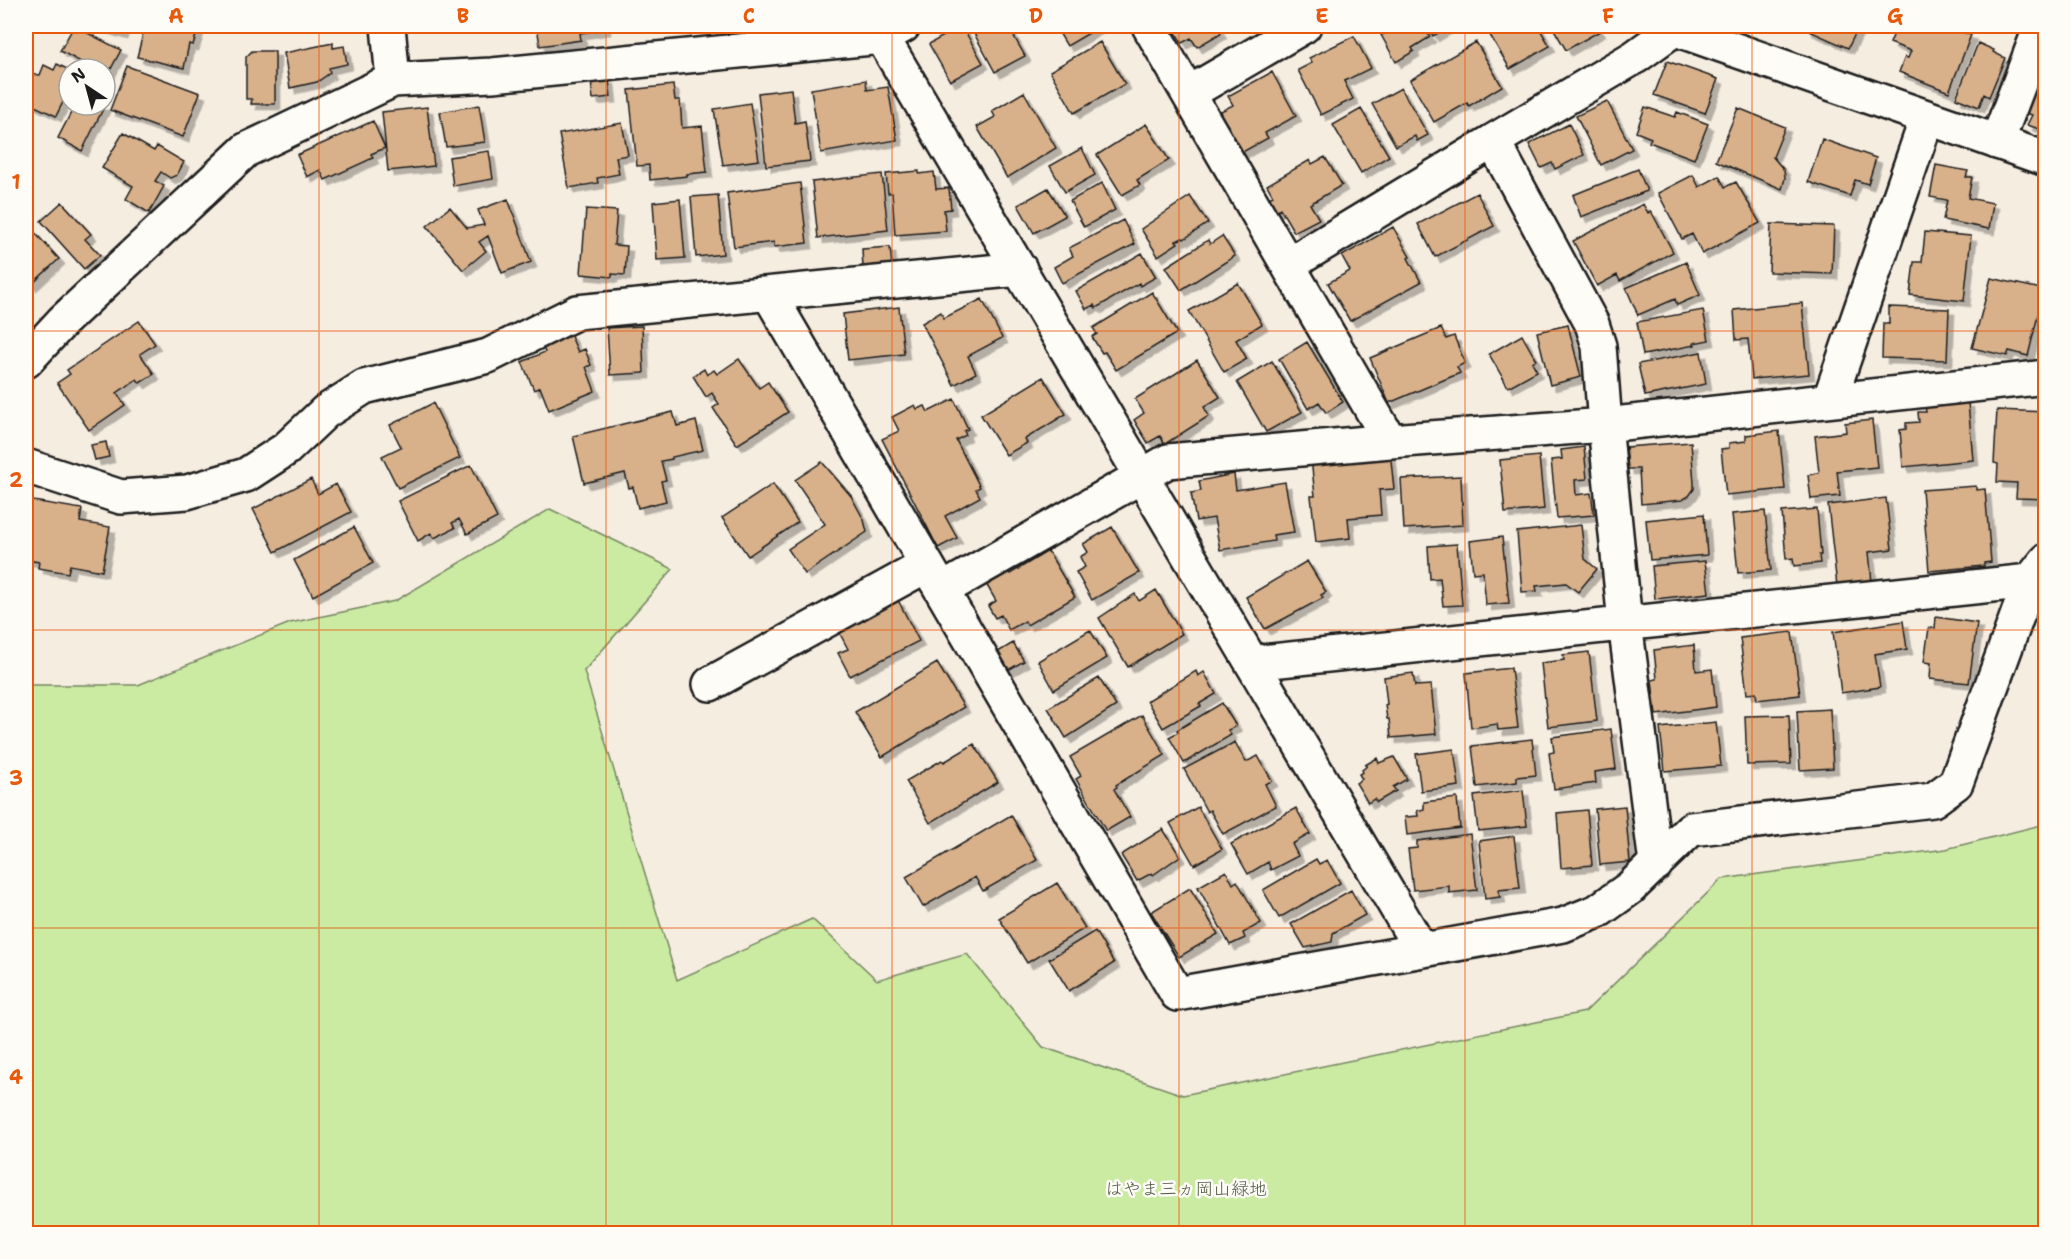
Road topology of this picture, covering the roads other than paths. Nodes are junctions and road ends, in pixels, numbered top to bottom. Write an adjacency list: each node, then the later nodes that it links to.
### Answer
1 (388, 26): 7 (street)
2 (1149, 26): 8 (street)
3 (1304, 26): 8 (street)
4 (2041, 26): 11 (street)
5 (1671, 27): 9 (street); 10 (street)
6 (892, 31): 7 (street); 14 (street)
7 (393, 80): 16 (street)
8 (1189, 93): 13 (street)
9 (1927, 118): 11 (street); 18 (street)
10 (1493, 141): 13 (street); 19 (street)
11 (1997, 142): 12 (street)
12 (2046, 159)
13 (1288, 265): 20 (street)
14 (1020, 269): 15 (street); 22 (street)
15 (769, 294): 21 (street); 24 (street)
16 (26, 361)
17 (2046, 377): 18 (street)
18 (1830, 399): 19 (street)
19 (1605, 424): 20 (street); 25 (street)
20 (1390, 441): 22 (street)
21 (26, 466)
22 (1141, 476): 24 (street); 26 (street)
23 (2038, 571): 25 (street); 28 (street)
24 (935, 577): 27 (street); 29 (street)
25 (1625, 623): 26 (street); 28 (street)
26 (1252, 663): 29 (street)
27 (710, 684)
28 (1656, 864): 29 (street)
29 (1421, 949)

